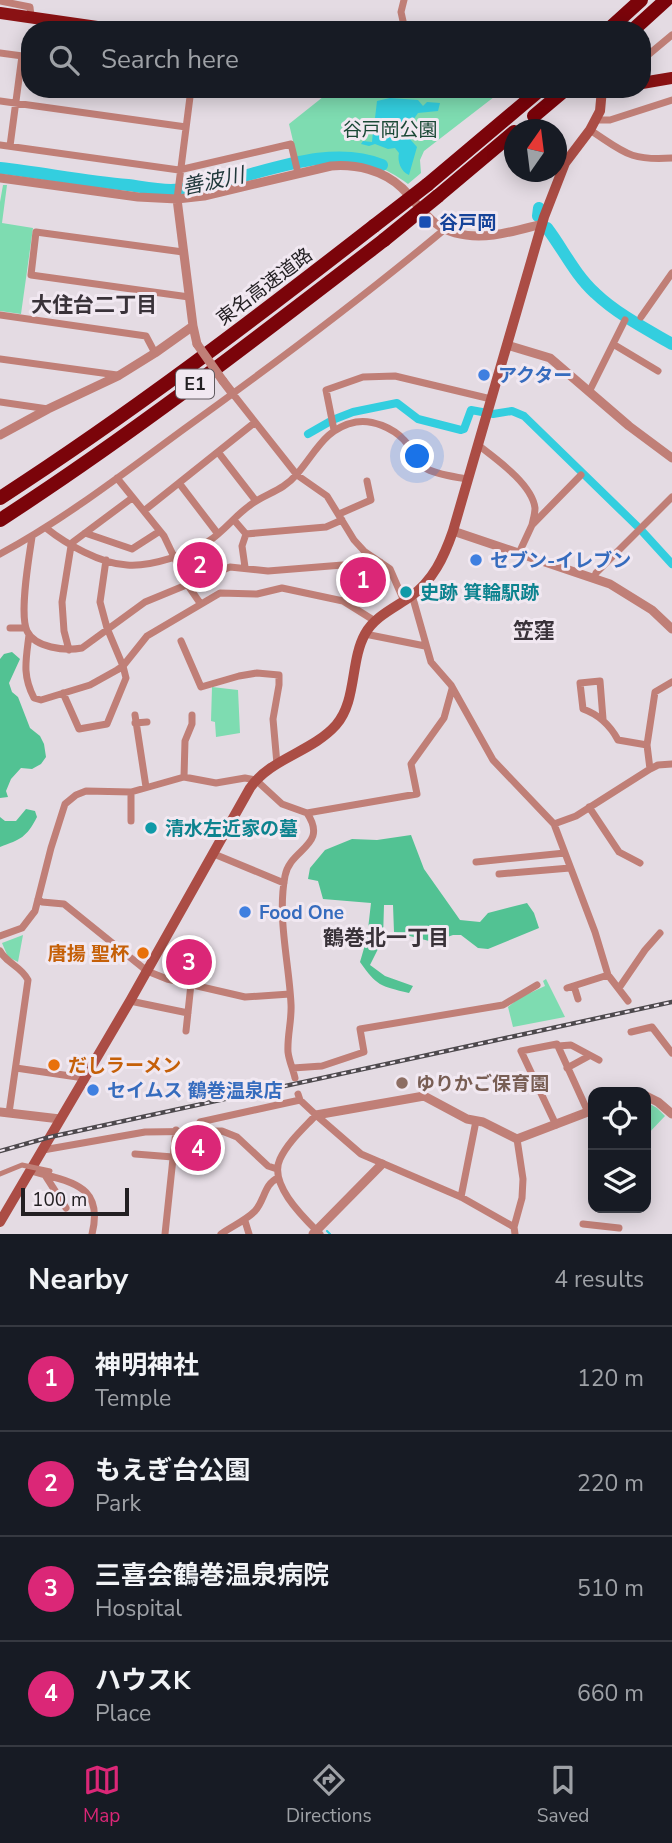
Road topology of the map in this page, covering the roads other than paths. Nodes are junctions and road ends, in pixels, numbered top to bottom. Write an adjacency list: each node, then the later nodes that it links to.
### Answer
1 (404, 0): 8 (street)
2 (641, 0): 9 (highway)
3 (666, 0): 10 (highway)
4 (0, 1): 6 (street)
5 (0, 13): 6 (highway)
6 (32, 17): 7 (highway)
7 (58, 21)
8 (403, 21)
9 (618, 21)
10 (643, 21)
11 (672, 34): 12 (street)
12 (651, 52)
13 (0, 53): 14 (street)
14 (21, 55)
15 (21, 77): 24 (street)
16 (672, 78): 17 (highway)
17 (651, 82)
18 (190, 98): 27 (street)
19 (531, 98): 69 (highway, 東名高速道路 / E1, bridge)
20 (555, 98): 25 (highway, 東名高速道路 / E1, bridge)
21 (602, 98): 26 (main road)
22 (672, 100): 26 (street)
23 (0, 101): 24 (street)
24 (15, 103): 27 (street); 30 (street)
25 (530, 119)
26 (593, 125): 31 (street); 36 (main road)
27 (186, 127): 32 (street)
28 (504, 141): 74 (highway, 東名高速道路 / E1, bridge)
29 (0, 145): 30 (street)
30 (10, 146): 32 (street)
31 (672, 158)
32 (179, 170): 33 (street); 35 (street)
33 (298, 173): 35 (street); 37 (street)
34 (0, 178): 35 (street)
35 (177, 199): 38 (street)
36 (542, 224): 37 (street); 46 (main road)
37 (445, 229): 52 (street)
38 (183, 252): 40 (street); 40 (street)
39 (672, 273): 42 (street)
40 (189, 297): 44 (street)
41 (0, 315): 47 (street)
42 (641, 317)
43 (625, 320): 45 (street)
44 (192, 326): 47 (street); 52 (street, bridge)
45 (613, 344): 49 (street); 51 (street)
46 (507, 345): 51 (street); 53 (main road)
47 (155, 353): 50 (street)
48 (0, 359): 50 (street)
49 (658, 372)
50 (118, 376): 55 (street)
51 (589, 393): 61 (street)
52 (233, 394): 56 (street); 64 (street)
53 (491, 399): 57 (street); 59 (main road)
54 (0, 402): 55 (street)
55 (48, 409): 58 (street)
56 (254, 423): 60 (street); 62 (street)
57 (334, 430): 62 (street); 65 (street)
58 (0, 435)
59 (478, 445): 65 (main road); 76 (street)
60 (218, 452): 67 (street); 71 (street)
61 (672, 458)
62 (297, 475): 71 (street); 73 (street)
63 (581, 475): 76 (street)
64 (117, 478): 70 (street); 77 (street)
65 (468, 479): 79 (main road)
66 (367, 481): 73 (street)
67 (179, 483): 72 (street); 81 (street)
68 (672, 497): 91 (street)
69 (0, 498)
70 (132, 498): 72 (street); 80 (street)
71 (256, 501): 75 (street)
72 (145, 510): 78 (street)
73 (340, 517): 82 (street); 89 (street)
74 (0, 520)
75 (234, 520): 81 (street); 82 (street)
76 (532, 525): 85 (street)
77 (46, 528): 83 (street); 84 (street)
78 (160, 531): 80 (street); 87 (street)
79 (453, 531): 85 (street); 93 (main road)
80 (85, 533): 84 (street)
81 (218, 534): 87 (street)
82 (246, 534): 90 (street)
83 (32, 537): 86 (street); 99 (street)
84 (71, 546): 88 (street); 103 (street)
85 (519, 553): 91 (street)
86 (0, 554)
87 (174, 557): 88 (street); 92 (street)
88 (106, 560): 97 (street)
89 (380, 562): 90 (street); 93 (street)
90 (245, 567): 92 (street)
91 (594, 578): 98 (street)
92 (187, 584): 94 (street); 97 (street)
93 (408, 598): 95 (main road); 102 (street)
94 (200, 603): 95 (street); 104 (street)
95 (375, 621): 100 (main road)
96 (10, 628): 99 (street)
97 (107, 628): 103 (street); 104 (street)
98 (672, 629)
99 (27, 631): 103 (street); 107 (street)
100 (365, 634): 102 (street); 112 (main road)
101 (181, 641): 112 (street)
102 (425, 646): 106 (street)
103 (69, 650)
104 (123, 666): 107 (street); 107 (street)
105 (672, 682): 111 (street)
106 (452, 689): 120 (street); 122 (street)
107 (63, 694)
108 (192, 715): 115 (street)
109 (603, 719): 109 (street); 111 (street)
110 (147, 722): 117 (street)
111 (647, 745): 114 (street)
112 (277, 764): 116 (main road)
113 (672, 764): 114 (street)
114 (650, 769): 119 (street)
115 (184, 777): 116 (street); 117 (street)
116 (256, 780): 120 (street); 124 (main road)
117 (146, 787): 118 (street)
118 (131, 792): 121 (street); 130 (street)
119 (589, 807): 122 (street); 126 (street)
120 (307, 813): 129 (street)
121 (131, 821)
122 (554, 824): 123 (street)
123 (565, 853): 125 (street); 127 (street)
124 (214, 854): 129 (street); 134 (main road)
125 (477, 862)
126 (640, 863)
127 (570, 867): 128 (street); 135 (street)
128 (499, 874)
129 (284, 883): 139 (street)
130 (38, 899): 132 (street); 134 (street)
131 (660, 933): 138 (street)
132 (0, 936)
133 (0, 951): 150 (street)
134 (147, 971): 136 (street); 141 (main road)
135 (608, 975): 138 (street); 140 (street)
136 (191, 984): 139 (street); 143 (street)
137 (537, 985): 151 (street)
138 (619, 988): 142 (street)
139 (290, 994): 151 (street)
140 (578, 999)
141 (130, 1001): 143 (street); 153 (main road)
142 (628, 1001)
143 (188, 1013): 144 (street)
144 (186, 1031)
145 (631, 1032): 147 (street)
146 (558, 1046): 148 (street); 152 (street); 163 (street)
147 (672, 1052)
148 (589, 1056): 149 (street); 152 (street)
149 (599, 1060)
150 (16, 1068): 153 (street); 158 (street)
151 (293, 1068): 154 (street)
152 (567, 1068): 156 (street)
153 (84, 1078): 161 (main road)
154 (295, 1078)
155 (651, 1098): 159 (street)
156 (588, 1106)
157 (588, 1112): 163 (street)
158 (5, 1113): 161 (street)
159 (672, 1114)
160 (316, 1115): 162 (street); 165 (street); 170 (street); 173 (street)
161 (60, 1119): 167 (main road)
162 (476, 1121): 166 (street); 175 (street)
163 (556, 1125): 166 (street)
164 (176, 1130): 165 (street); 167 (street); 169 (street)
165 (195, 1130): 173 (street)
166 (517, 1139): 180 (street)
167 (43, 1150): 171 (main road)
168 (135, 1154): 169 (street)
169 (173, 1157): 184 (street)
170 (382, 1164): 175 (street); 182 (street)
171 (31, 1171): 172 (street); 178 (main road)
172 (48, 1173): 174 (street, bridge); 176 (street); 183 (street)
173 (277, 1173): 177 (street); 182 (street)
174 (0, 1174)
175 (461, 1197): 180 (street)
176 (66, 1208)
177 (244, 1221): 185 (street); 186 (street)
178 (0, 1222)
179 (583, 1224): 181 (street)
180 (514, 1230)
181 (616, 1230)
182 (316, 1233)
183 (92, 1234)
184 (165, 1234)
185 (220, 1234)
186 (249, 1234)

